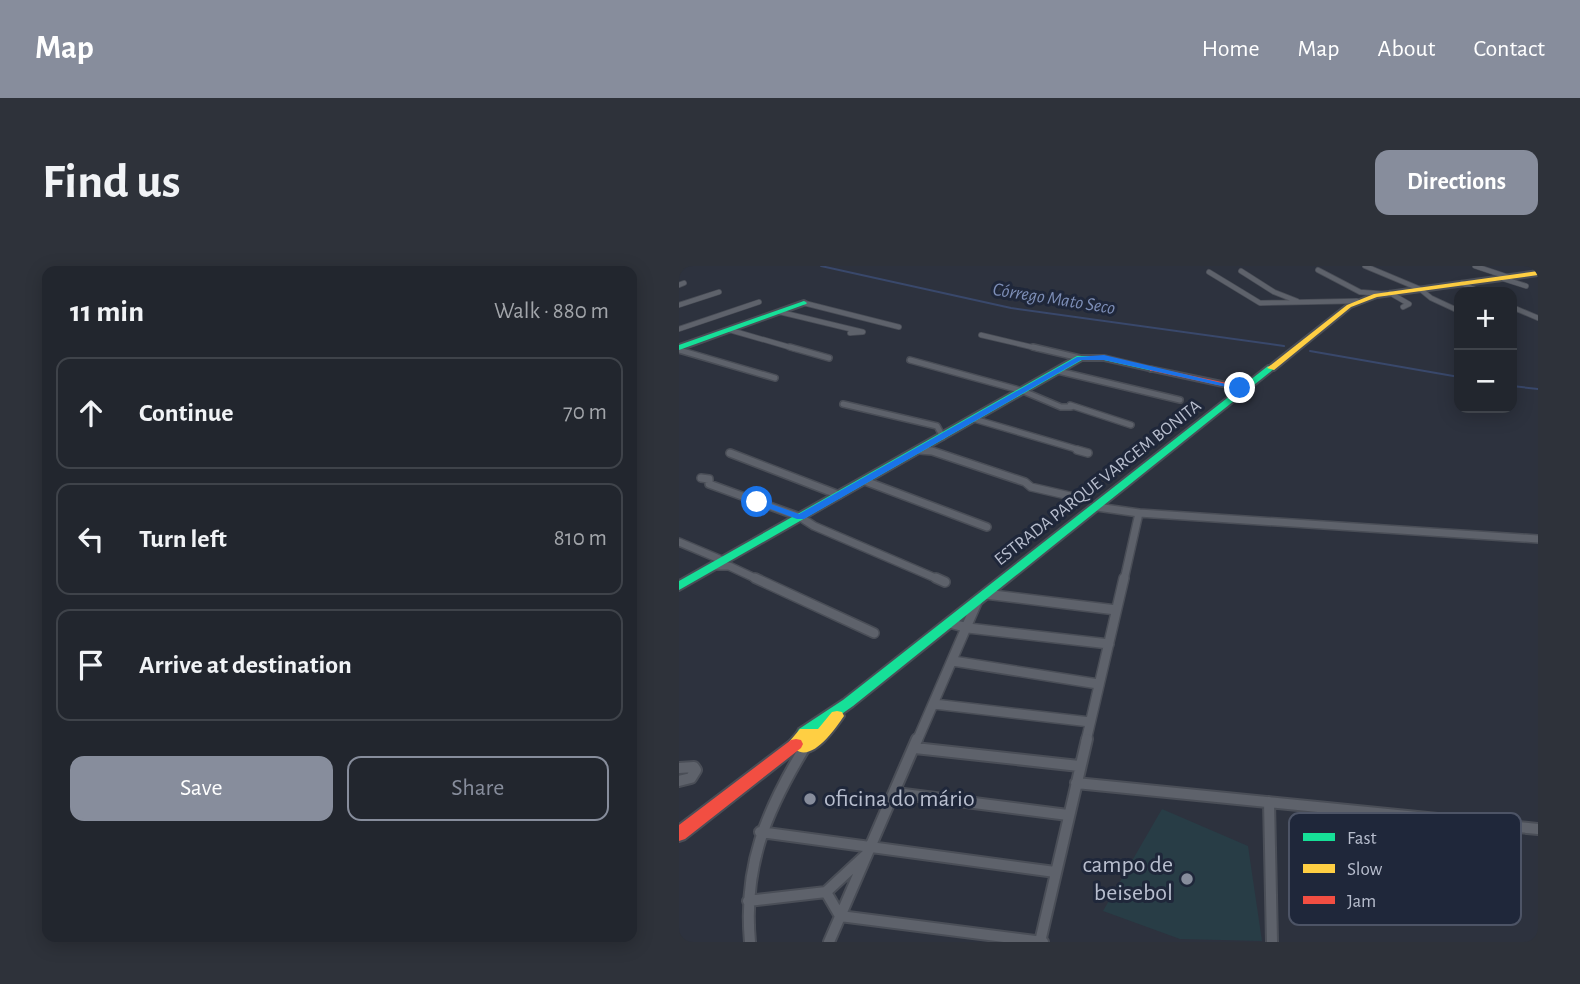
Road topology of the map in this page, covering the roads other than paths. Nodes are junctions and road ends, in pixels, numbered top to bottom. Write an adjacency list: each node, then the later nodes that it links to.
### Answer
1 (1364, 266): 11 (street)
2 (1475, 266): 7 (street)
3 (1241, 271): 15 (street)
4 (1318, 271): 13 (street)
5 (1209, 272): 15 (street)
6 (1538, 273): 7 (main road, ESTRADA PARQUE VARGEM BONITA)
7 (1501, 277): 8 (main road, ESTRADA PARQUE VARGEM BONITA); 9 (street)
8 (1464, 285): 10 (street); 11 (main road, ESTRADA PARQUE VARGEM BONITA)
9 (1526, 286)
10 (1468, 287)
11 (1420, 289): 13 (main road, ESTRADA PARQUE VARGEM BONITA); 20 (street)
12 (719, 292): 18 (street)
13 (1388, 293): 17 (main road, ESTRADA PARQUE VARGEM BONITA); 19 (street)
14 (759, 302): 25 (street)
15 (1300, 302): 17 (street)
16 (804, 303): 22 (main road); 24 (street)
17 (1348, 303): 35 (main road, ESTRADA PARQUE VARGEM BONITA)
18 (679, 305)
19 (1403, 307)
20 (1454, 309)
21 (1517, 309): 23 (street)
22 (780, 312): 26 (main road); 27 (street)
23 (1538, 318)
24 (899, 327)
25 (679, 329)
26 (730, 330): 29 (main road); 30 (street)
27 (852, 331)
28 (981, 335): 31 (street)
29 (684, 346): 34 (street)
30 (829, 358)
31 (1080, 358): 33 (main road); 35 (main road)
32 (911, 360): 36 (street)
33 (1064, 370): 36 (main road); 37 (street)
34 (775, 378)
35 (1245, 389): 49 (main road, ESTRADA PARQUE VARGEM BONITA)
36 (1023, 394): 39 (main road); 40 (street)
37 (1180, 400)
38 (843, 404): 41 (street)
39 (974, 419): 41 (main road); 44 (street)
40 (1120, 421)
41 (945, 432): 42 (main road)
42 (926, 449): 45 (main road); 48 (street)
43 (730, 453): 47 (street)
44 (1088, 453)
45 (865, 481): 47 (main road); 52 (street)
46 (709, 484): 51 (street)
47 (839, 495): 51 (main road)
48 (1070, 496)
49 (1097, 507): 50 (street); 58 (main road, ESTRADA PARQUE VARGEM BONITA)
50 (1139, 513): 53 (street); 59 (street)
51 (800, 517): 55 (main road); 56 (street)
52 (987, 527)
53 (1538, 539)
54 (679, 542): 55 (street)
55 (724, 562): 57 (main road); 62 (street)
56 (946, 582)
57 (679, 586)
58 (981, 597): 59 (street); 60 (main road, ESTRADA PARQUE VARGEM BONITA); 61 (street)
59 (1116, 610): 63 (street)
60 (949, 623): 61 (street); 66 (main road, ESTRADA PARQUE VARGEM BONITA)
61 (968, 628): 63 (street); 64 (street)
62 (874, 633)
63 (1109, 644): 65 (street)
64 (953, 662): 65 (street); 67 (street)
65 (1098, 684): 68 (street)
66 (848, 703): 69 (main road, ESTRADA PARQUE VARGEM BONITA); 69 (main road, ESTRADA PARQUE VARGEM BONITA)
67 (934, 704): 68 (street); 70 (street)
68 (1090, 722): 71 (street)
69 (802, 742): 79 (street); 80 (main road, ESTRADA PARQUE VARGEM BONITA)
70 (915, 748): 71 (street); 75 (street)
71 (1079, 766): 74 (street)
72 (679, 768): 73 (street)
73 (679, 781)
74 (1076, 783): 76 (street); 78 (street)
75 (895, 793): 78 (street); 81 (street)
76 (1269, 802): 77 (street); 89 (street)
77 (1379, 813)
78 (1068, 815): 82 (street)
79 (760, 832): 81 (street); 84 (street)
80 (679, 834)
81 (871, 848): 82 (street); 83 (street); 85 (street)
82 (1055, 872): 88 (street)
83 (826, 892): 84 (street); 85 (street)
84 (748, 901): 86 (street)
85 (840, 916): 87 (street); 88 (street)
86 (748, 940)
87 (829, 942)
88 (1041, 942)
89 (1272, 942)

